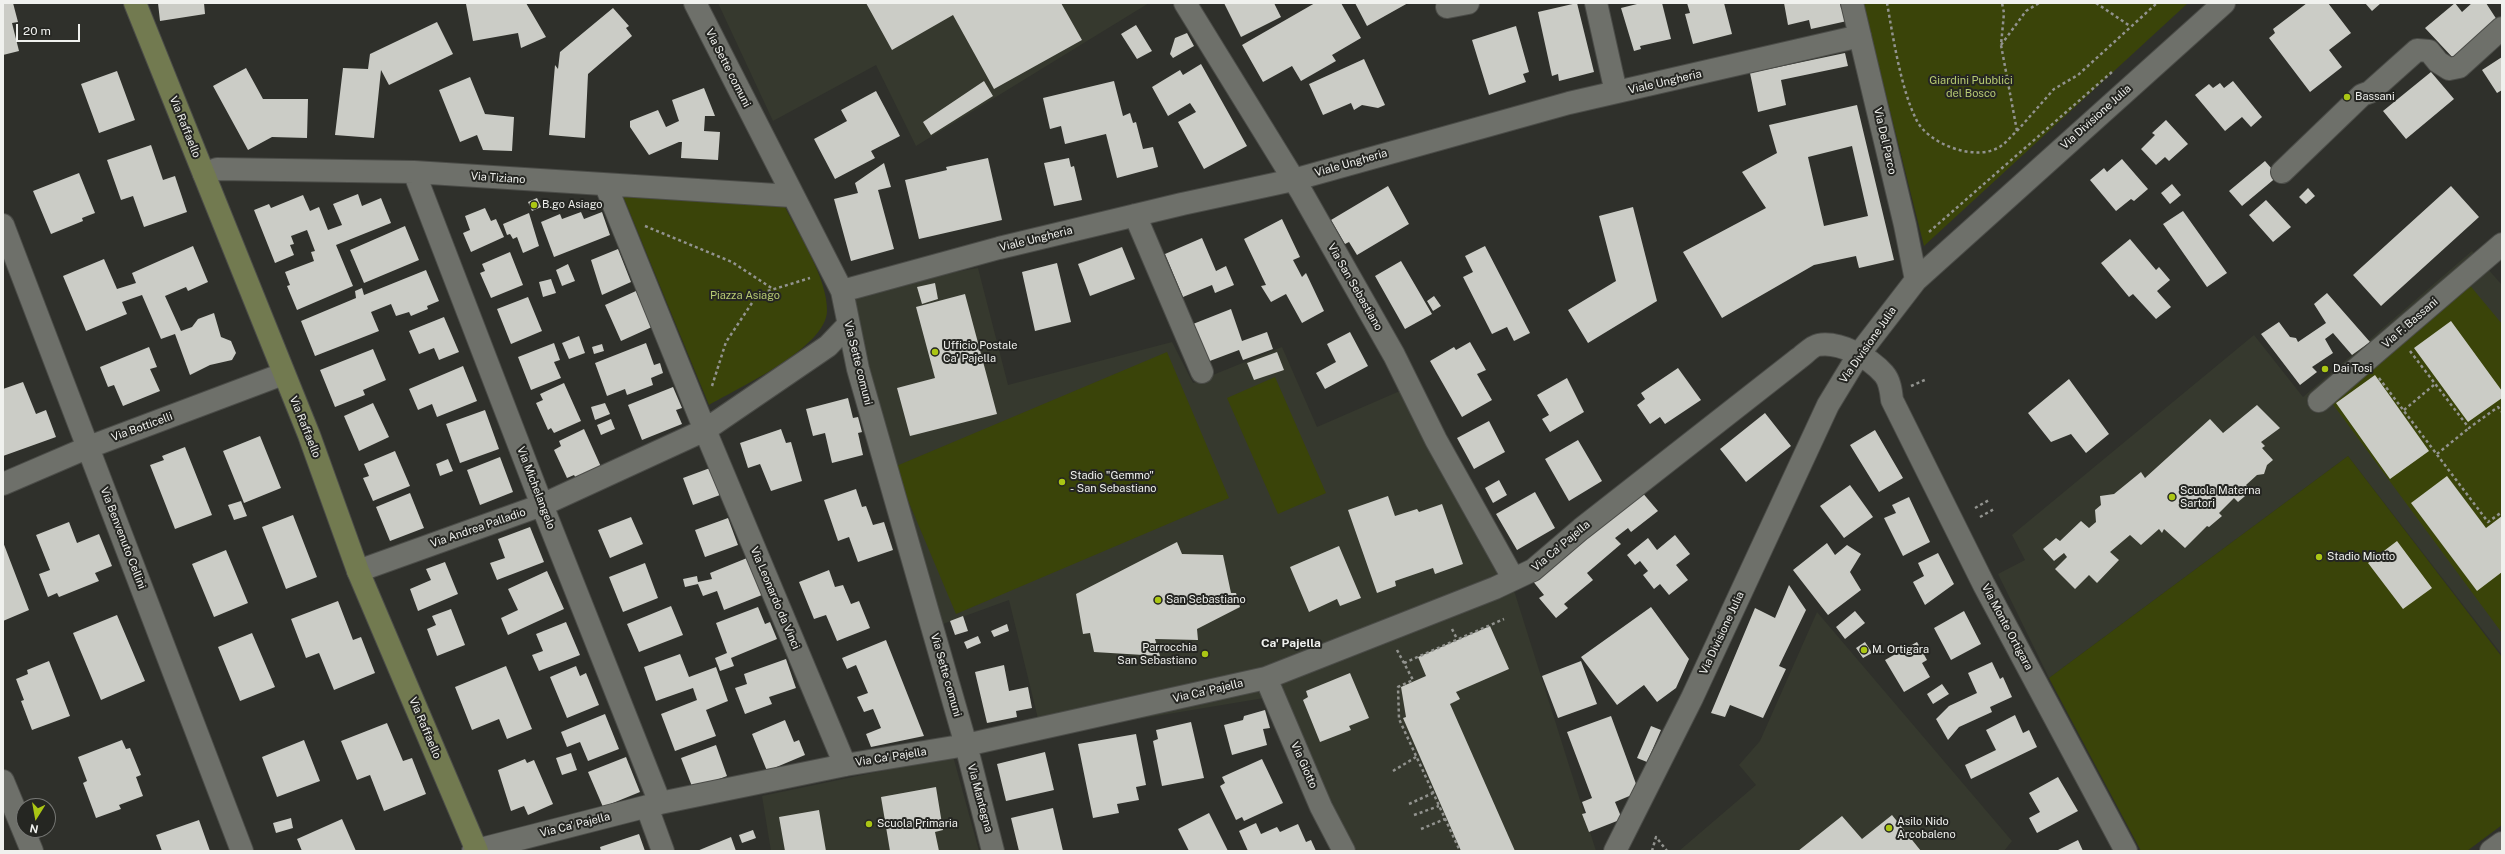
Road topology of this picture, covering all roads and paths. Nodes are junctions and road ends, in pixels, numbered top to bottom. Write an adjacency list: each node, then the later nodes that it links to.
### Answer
1 (135, 3): 21 (main road, Via Raffaello)
2 (696, 3): 24 (street, Via Sette comuni)
3 (1596, 3): 17 (street)
4 (1852, 3): 14 (street, Via Del Parco)
5 (1887, 3): 18 (path)
6 (2002, 3): 15 (path)
7 (2039, 3): 15 (path)
8 (2096, 3): 12 (path)
9 (2157, 3): 12 (path)
10 (2224, 3): 31 (street, Via Divisione Julia)
11 (1190, 12): 22 (street, Via San Sebastiano)
12 (2130, 26): 18 (path)
13 (2502, 28): 20 (street)
14 (1860, 36): 17 (street, Viale Ungheria); 31 (street, Via Del Parco)
15 (2000, 45): 18 (path)
16 (2119, 66): 28 (path)
17 (1616, 92): 22 (street, Viale Ungheria)
18 (2017, 131)
19 (414, 172): 21 (street, Via Tiziano); 23 (street, Via Tiziano); 53 (street, Via Michelangelo)
20 (2282, 172)
21 (204, 174): 39 (main road, Via Raffaello)
22 (1293, 180): 25 (street, Viale Ungheria); 59 (street, Via San Sebastiano)
23 (606, 186): 24 (street, Via Tiziano); 43 (street)
24 (792, 196): 30 (street, Via Sette comuni)
25 (1135, 215): 33 (street, Viale Ungheria); 38 (street)
26 (639, 224): 32 (path)
27 (3, 225): 49 (street, Via Benvenuto Cellini)
28 (1926, 227)
29 (2502, 244): 35 (street, Via F. Bassani)
30 (832, 271): 32 (path); 33 (street, Via Sette comuni)
31 (1916, 280): 36 (street, Via Divisione Julia)
32 (774, 289): 43 (path)
33 (842, 291): 34 (street, Via Sette comuni)
34 (848, 325): 48 (street); 64 (street, Via Sette comuni)
35 (2397, 334): 37 (street, Via F. Bassani); 41 (path)
36 (1859, 354): 42 (street, Via Monte Ortigara); 59 (street, Via Ca' Pajella); 84 (street, Via Divisione Julia)
37 (2367, 360): 44 (street, Via F. Bassani); 45 (path)
38 (1202, 372)
39 (283, 374): 49 (street, Via Botticelli); 58 (main road, Via Raffaello)
40 (1927, 379): 42 (path)
41 (2435, 384): 45 (path); 47 (path)
42 (1899, 395): 87 (street, Via Monte Ortigara)
43 (692, 399): 48 (street)
44 (2319, 401)
45 (2404, 410): 50 (path)
46 (2502, 412): 47 (path)
47 (2469, 428): 50 (path)
48 (705, 430): 53 (street, Via Andrea Palladio); 66 (street, Via Leonardo da Vinci)
49 (89, 447): 51 (street, Via Botticelli); 78 (street, Via Benvenuto Cellini)
50 (2437, 454): 56 (path)
51 (3, 484)
52 (1989, 500): 54 (path)
53 (542, 505): 58 (street, Via Andrea Palladio); 71 (street, Via Michelangelo)
54 (1975, 508)
55 (1994, 509): 57 (path)
56 (2502, 512)
57 (1980, 517)
58 (358, 571): 79 (main road, Via Raffaello)
59 (1513, 578): 63 (street, Via Ca' Pajella)
60 (1504, 619): 62 (path)
61 (1395, 647): 62 (path)
62 (1404, 663): 65 (path)
63 (1266, 678): 64 (street, Via Ca' Pajella); 82 (street, Via Giotto)
64 (966, 745): 66 (street, Via Ca' Pajella); 81 (street, Via Mantegna)
65 (1416, 757): 67 (path); 69 (path)
66 (845, 765): 71 (street, Via Ca' Pajella)
67 (1393, 771)
68 (3, 781): 77 (street)
69 (1433, 793): 70 (path); 72 (path)
70 (1409, 804)
71 (654, 805): 79 (street, Via Ca' Pajella); 80 (street, Via Michelangelo)
72 (1439, 806): 73 (path); 74 (path)
73 (1414, 815)
74 (1445, 819): 75 (path); 83 (path)
75 (1421, 829)
76 (2502, 843): 88 (street)
77 (32, 851)
78 (242, 851)
79 (475, 851)
80 (663, 851)
81 (993, 851)
82 (1344, 851)
83 (1460, 851)
84 (1615, 851)
85 (1652, 851): 86 (path)
86 (1667, 851)
87 (2126, 851)
88 (2492, 851)

